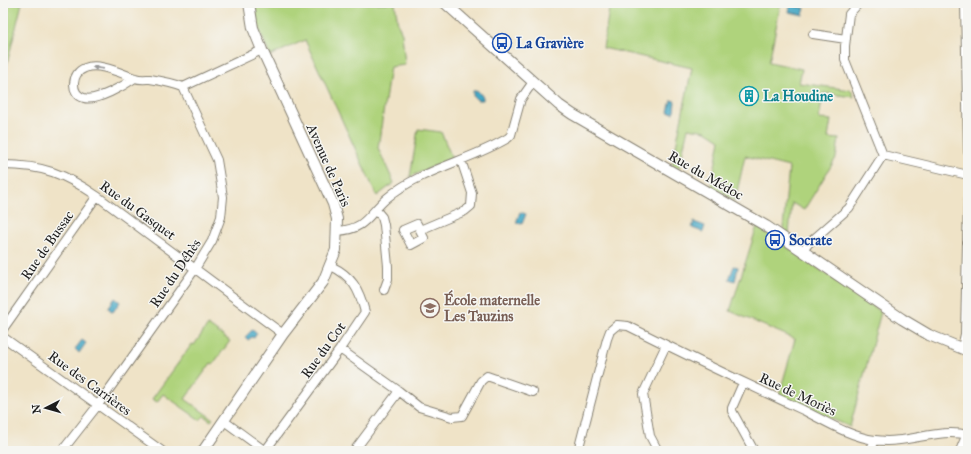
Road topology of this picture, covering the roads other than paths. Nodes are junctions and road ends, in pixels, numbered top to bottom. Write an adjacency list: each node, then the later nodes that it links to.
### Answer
1 (249, 3): 8 (street, Avenue de Paris)
2 (445, 3): 10 (street, Rue du Médoc)
3 (859, 3): 7 (street)
4 (965, 3): 5 (street)
5 (967, 32): 12 (street)
6 (813, 34): 7 (street)
7 (846, 39): 13 (street)
8 (262, 50): 11 (street); 20 (street, Avenue de Paris)
9 (135, 78): 9 (street, one-way to 9); 11 (street)
10 (533, 82): 14 (street); 22 (street, Rue du Médoc)
11 (184, 87): 25 (street, Rue du Déhès)
12 (968, 152)
13 (883, 155): 16 (street); 22 (street)
14 (461, 160): 19 (street); 21 (street)
15 (3, 165): 17 (street, Rue du Gasquet)
16 (968, 175)
17 (98, 196): 25 (street, Rue du Gasquet); 27 (street, Rue de Bussac)
18 (968, 197): 23 (street)
19 (376, 210): 20 (street); 26 (street)
20 (338, 230): 24 (street, Avenue de Paris)
21 (420, 230)
22 (803, 251): 32 (street, Rue du Médoc)
23 (968, 257): 32 (street)
24 (331, 266): 28 (street, Avenue de Paris); 31 (street, Rue du Cot)
25 (196, 269): 28 (street, Rue du Gasquet); 36 (street, Rue du Déhès)
26 (384, 290)
27 (3, 329)
28 (283, 334): 37 (street, Avenue de Paris)
29 (3, 336): 36 (street, Rue des Carrières)
30 (666, 345): 33 (street, Rue de Moriès); 45 (street, Rue de Moriès); 46 (street)
31 (340, 349): 34 (street); 43 (street, Rue du Cot)
32 (965, 350)
33 (744, 383): 39 (street, Rue de Moriès); 47 (street)
34 (399, 391): 35 (street); 44 (street)
35 (533, 392)
36 (98, 405): 40 (street, Rue du Déhès); 41 (street, Rue des Carrières)
37 (224, 421): 42 (street, Avenue de Paris); 43 (street)
38 (968, 435): 39 (street, Rue de Moriès); 49 (street)
39 (875, 440): 48 (street)
40 (62, 451)
41 (162, 451)
42 (204, 451)
43 (265, 451)
44 (354, 451)
45 (578, 451)
46 (658, 451)
47 (754, 451)
48 (870, 451)
49 (961, 451)

